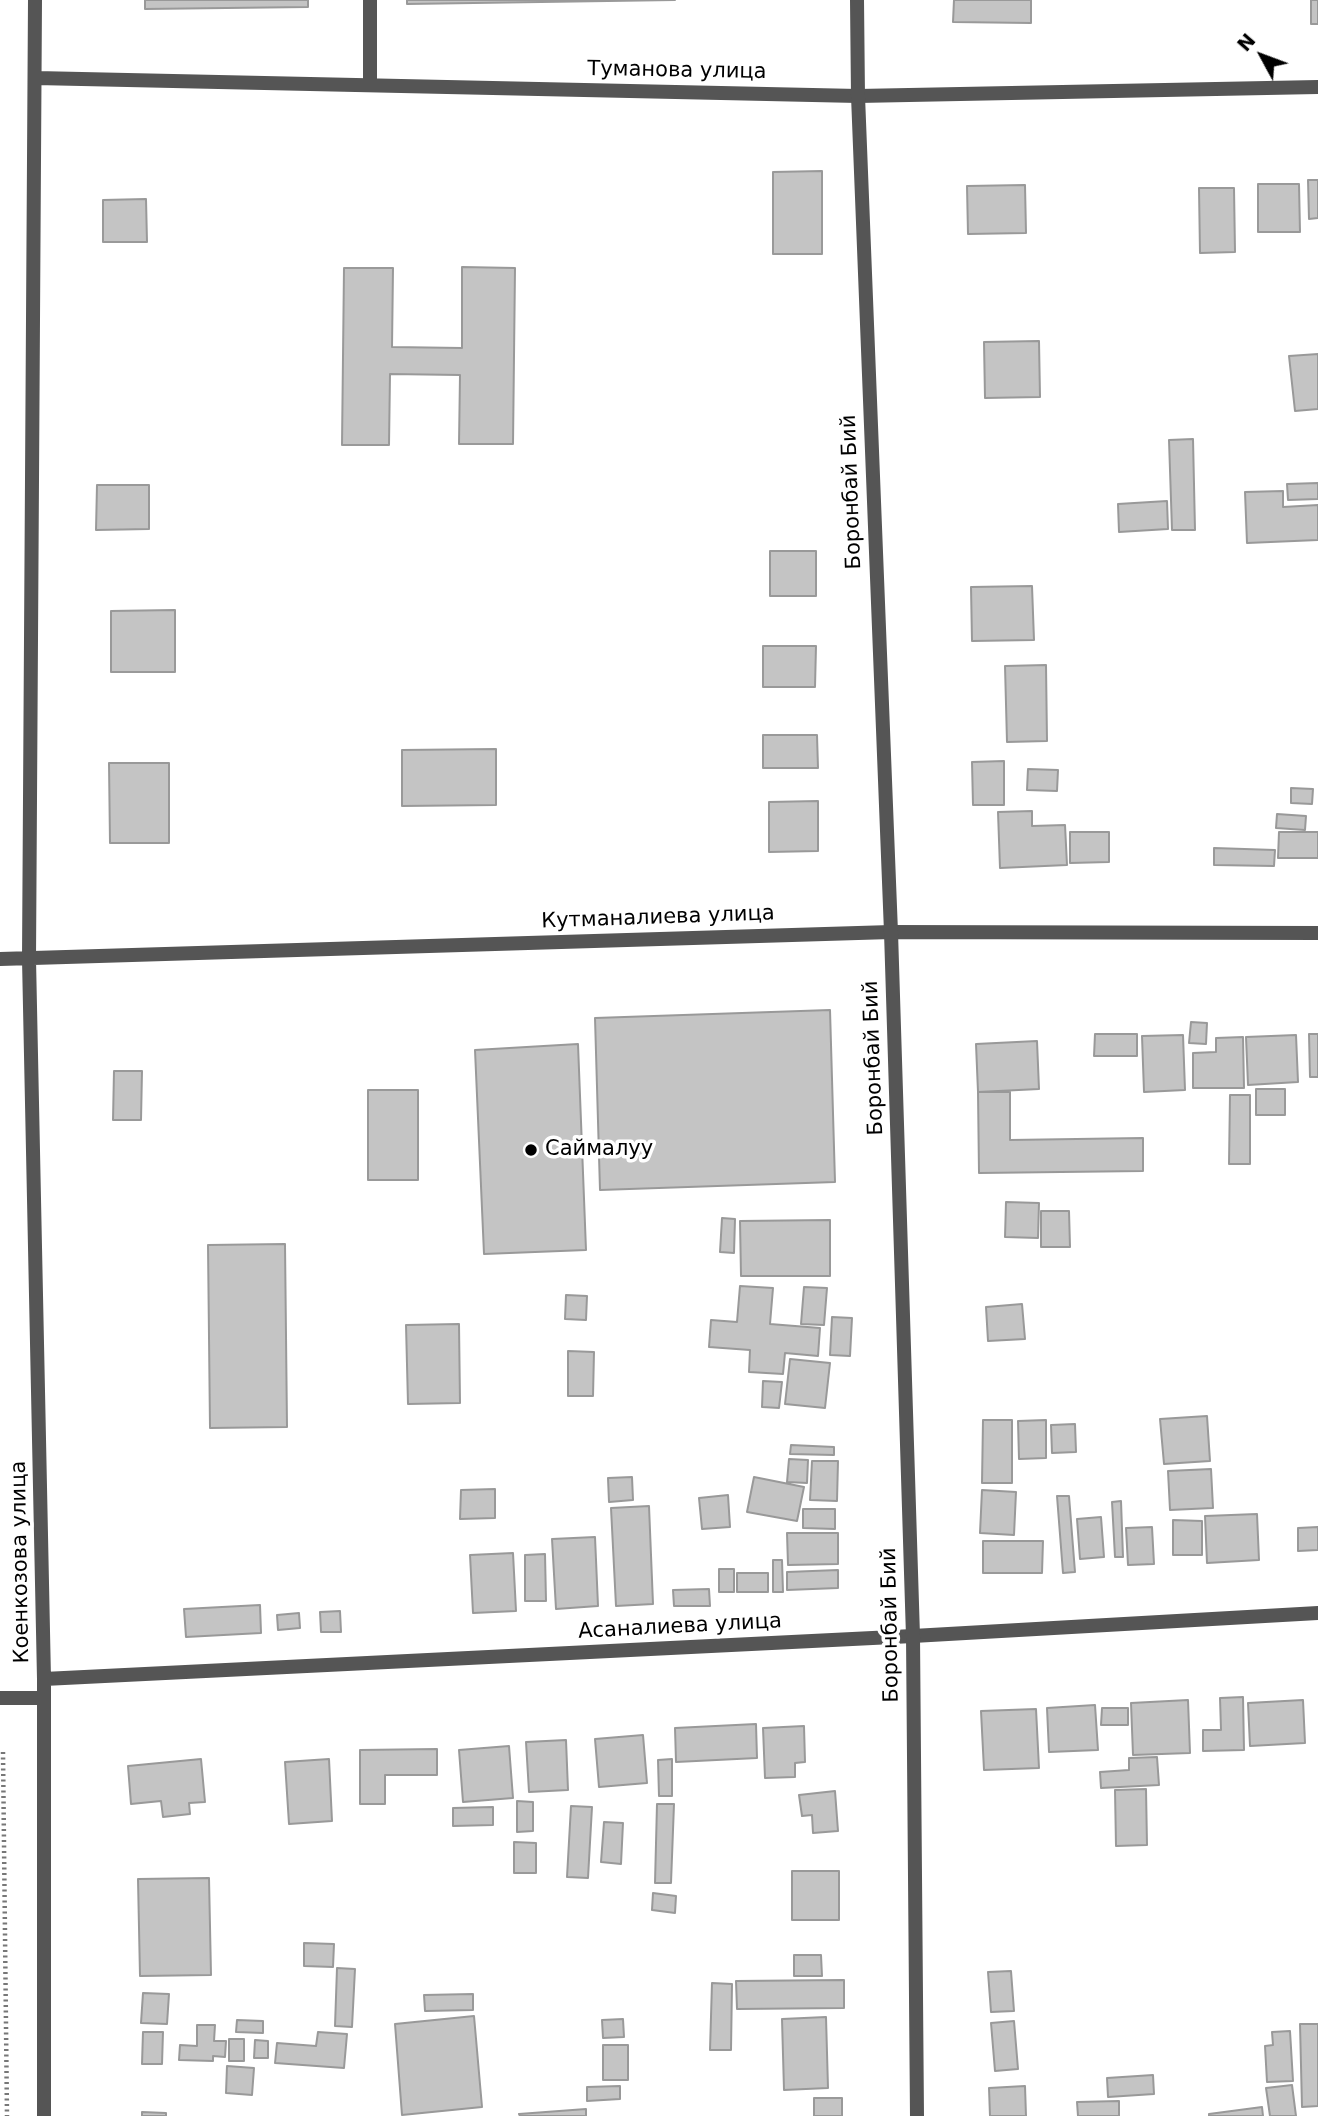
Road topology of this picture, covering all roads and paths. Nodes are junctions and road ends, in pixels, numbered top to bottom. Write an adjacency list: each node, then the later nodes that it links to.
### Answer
1 (35, 0): 4 (street, Коенкозова улица)
2 (370, 0): 5 (street)
3 (858, 0): 7 (street, Боронбай Бий)
4 (36, 78): 5 (street, Туманова улица); 11 (street, Коенкозова улица)
5 (370, 85): 7 (street, Туманова улица)
6 (1318, 88): 7 (street, Туманова улица)
7 (858, 96): 8 (street, Боронбай Бий)
8 (891, 932): 9 (street, Кутманалиева улица); 11 (street, Кутманалиева улица); 13 (street, Боронбай Бий)
9 (1318, 933)
10 (0, 959): 11 (street, Кутманалиева улица)
11 (29, 959): 14 (street, Коенкозова улица)
12 (1318, 1613): 13 (street, Асаналиева улица)
13 (913, 1636): 14 (street, Асаналиева улица); 20 (street, Боронбай Бий)
14 (44, 1679): 16 (street, Коенкозова улица)
15 (0, 1698): 16 (street)
16 (44, 1698): 19 (street, Коенкозова улица)
17 (3, 1752): 18 (path)
18 (7, 2116)
19 (44, 2116)
20 (917, 2116)

